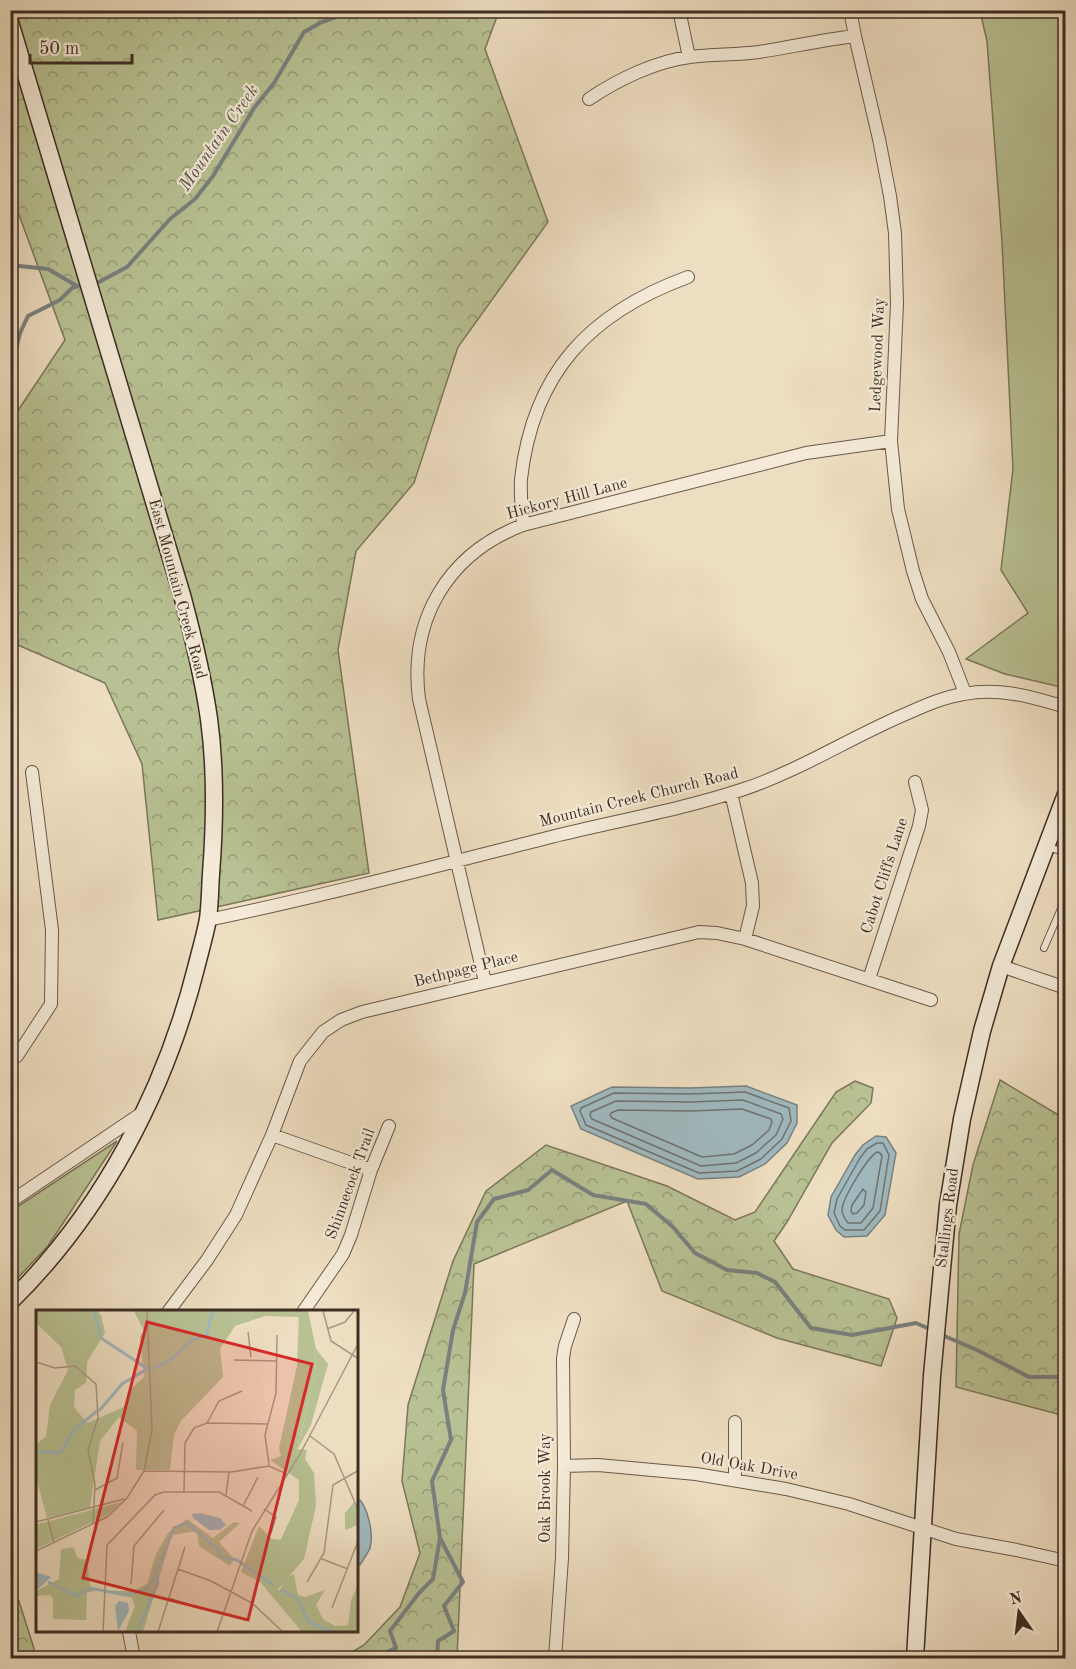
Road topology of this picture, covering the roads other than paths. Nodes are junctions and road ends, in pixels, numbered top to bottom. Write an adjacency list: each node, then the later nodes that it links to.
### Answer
1 (679, 10): 5 (street)
2 (850, 10): 4 (street, Ledgewood Way)
3 (10, 22): 20 (main road, East Mountain Creek Road)
4 (855, 36): 5 (street); 8 (street, Ledgewood Way)
5 (688, 57): 6 (street)
6 (589, 99)
7 (688, 277): 9 (street)
8 (891, 441): 9 (street, Hickory Hill Lane); 10 (street, Ledgewood Way)
9 (523, 525): 18 (street, Hickory Hill Lane)
10 (965, 693): 11 (street, Mountain Creek Church Road); 14 (street, Mountain Creek Church Road)
11 (1065, 707)
12 (32, 772): 28 (street)
13 (915, 782): 24 (street, Cabot Cliffs Lane)
14 (730, 793): 18 (street, Mountain Creek Church Road); 21 (street)
15 (1065, 794): 16 (main road, Stallings Road)
16 (1046, 846): 17 (lane); 23 (main road, Stallings Road)
17 (1065, 852)
18 (456, 861): 20 (street, Mountain Creek Church Road); 25 (street, Hickory Hill Lane)
19 (1065, 897): 22 (lane)
20 (208, 920): 29 (main road, East Mountain Creek Road)
21 (745, 939): 24 (street, Bethpage Place); 25 (street, Bethpage Place)
22 (1044, 948)
23 (1001, 966): 26 (street); 41 (main road, Stallings Road)
24 (869, 979): 27 (street, Bethpage Place)
25 (485, 982): 31 (street, Bethpage Place)
26 (1065, 988)
27 (931, 1000)
28 (10, 1060)
29 (146, 1111): 33 (street); 34 (main road, East Mountain Creek Road)
30 (389, 1126): 32 (street, Shinnecock Trail)
31 (272, 1135): 32 (street); 35 (street, Bethpage Place)
32 (371, 1170): 36 (street, Shinnecock Trail)
33 (10, 1202)
34 (10, 1302)
35 (170, 1310)
36 (304, 1310)
37 (574, 1319): 39 (street, Oak Brook Way)
38 (735, 1422): 40 (street)
39 (564, 1466): 40 (street, Old Oak Drive); 44 (street, Oak Brook Way)
40 (735, 1479): 41 (street, Old Oak Drive)
41 (924, 1528): 42 (street, Old Oak Drive); 47 (main road, Stallings Road)
42 (1065, 1561)
43 (129, 1633): 45 (street)
44 (555, 1658): 46 (street)
45 (134, 1659)
46 (596, 1659)
47 (915, 1659)

